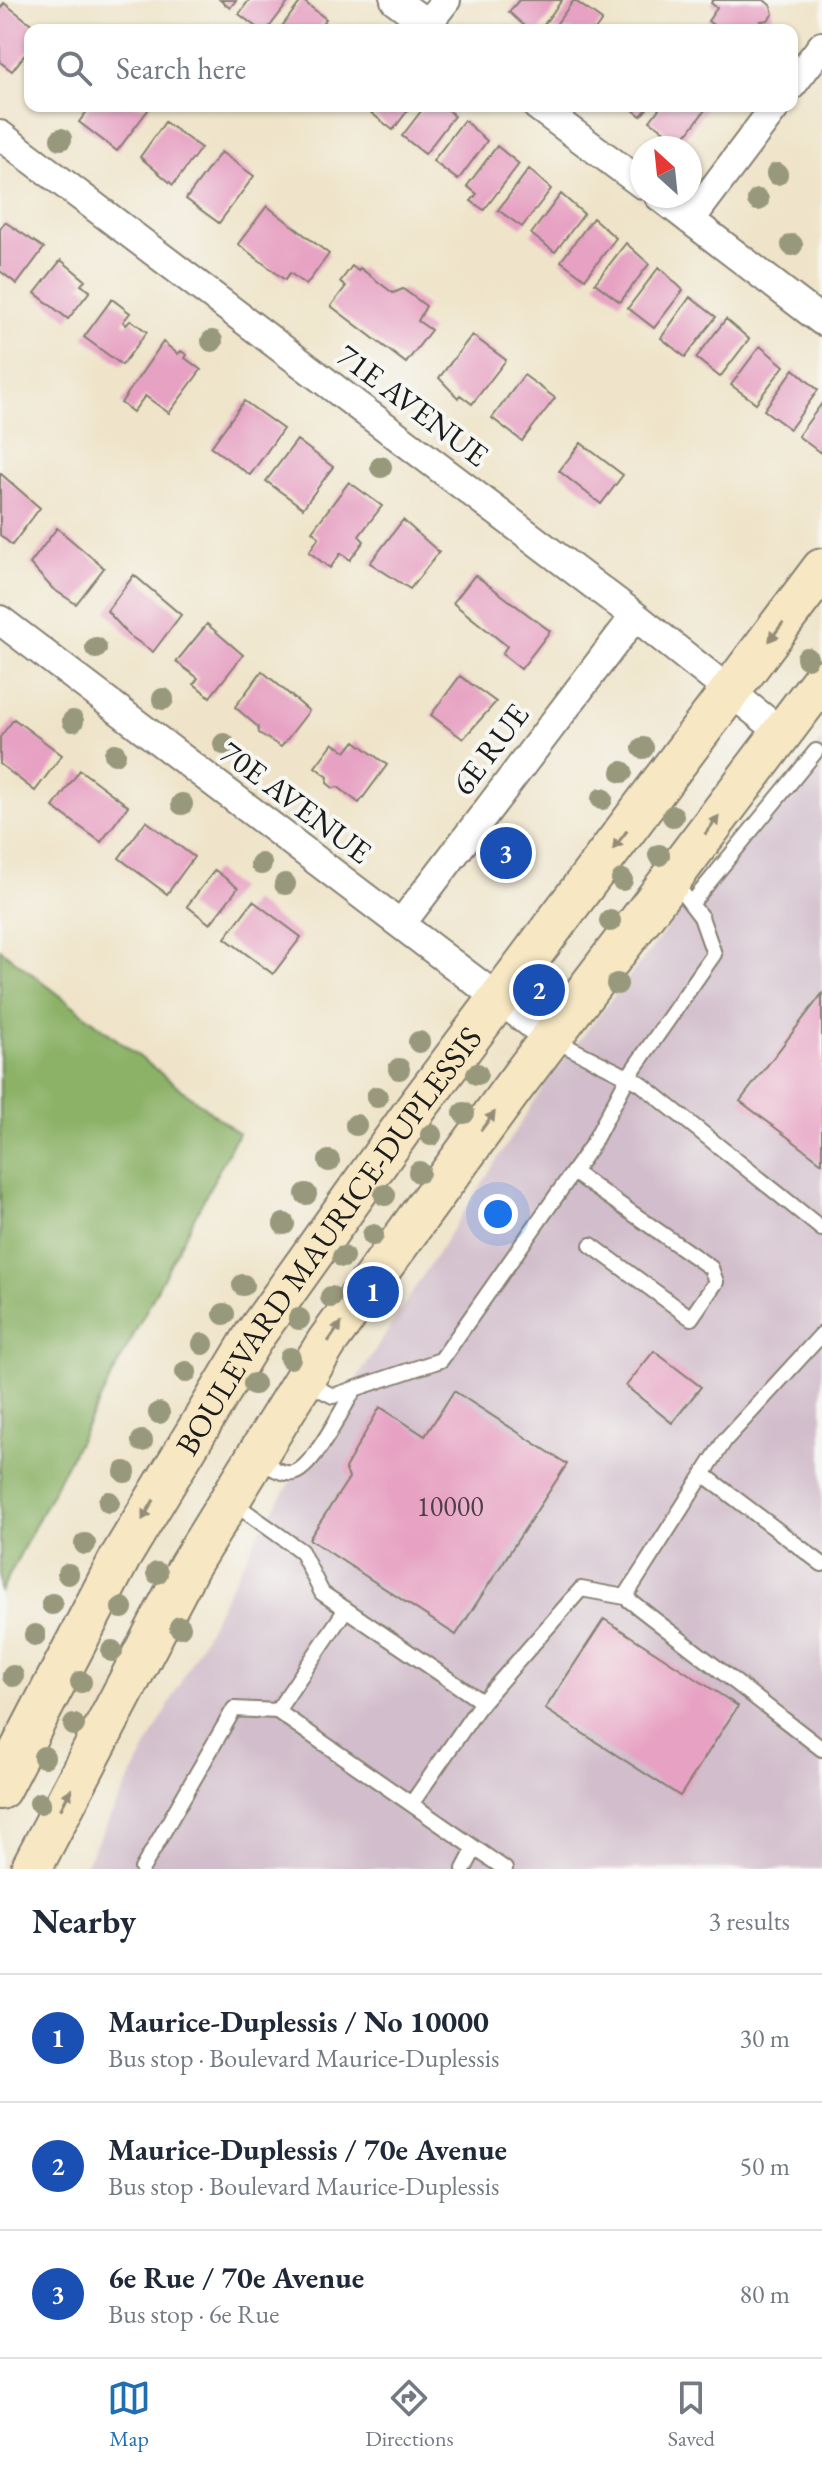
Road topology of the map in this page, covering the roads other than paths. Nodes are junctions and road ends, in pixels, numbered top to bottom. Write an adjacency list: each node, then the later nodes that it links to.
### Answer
1 (395, 0): 3 (street)
2 (446, 0): 4 (street)
3 (427, 24)
4 (433, 24)
5 (822, 46): 6 (street)
6 (798, 77)
7 (545, 112): 10 (street)
8 (771, 112): 12 (street)
9 (0, 135): 15 (street, 71E AVENUE)
10 (630, 175)
11 (674, 208): 12 (street)
12 (690, 220): 13 (street)
13 (822, 321)
14 (822, 569): 18 (street, BOULEVARD MAURICE-DUPLESSIS, one-way to 18)
15 (635, 616): 18 (street, 71E AVENUE); 22 (street, 6E RUE)
16 (0, 620): 22 (street, 70E AVENUE)
17 (822, 680): 19 (street, BOULEVARD MAURICE-DUPLESSIS)
18 (730, 693): 19 (street, 71E AVENUE); 23 (street, BOULEVARD MAURICE-DUPLESSIS, one-way to 23)
19 (782, 733): 20 (lane); 21 (street, BOULEVARD MAURICE-DUPLESSIS, one-way to 19)
20 (819, 753): 21 (lane)
21 (681, 891): 24 (street, BOULEVARD MAURICE-DUPLESSIS); 25 (lane)
22 (401, 924): 23 (street, 70E AVENUE)
23 (501, 998): 24 (street, 70E AVENUE); 32 (street, BOULEVARD MAURICE-DUPLESSIS)
24 (550, 1038): 25 (lane); 30 (street, BOULEVARD MAURICE-DUPLESSIS, one-way to 24)
25 (628, 1077): 26 (lane); 27 (lane)
26 (573, 1172): 28 (lane); 31 (lane)
27 (822, 1229)
28 (591, 1245)
29 (822, 1334): 33 (lane)
30 (303, 1381): 31 (lane); 34 (street, BOULEVARD MAURICE-DUPLESSIS)
31 (353, 1392): 34 (lane)
32 (182, 1453): 34 (street); 41 (street, BOULEVARD MAURICE-DUPLESSIS, one-way to 41)
33 (703, 1474): 35 (lane); 36 (lane)
34 (240, 1480): 37 (lane); 45 (street, BOULEVARD MAURICE-DUPLESSIS, one-way to 34)
35 (822, 1564)
36 (625, 1597): 38 (lane); 40 (lane)
37 (346, 1609): 38 (lane); 39 (lane)
38 (482, 1702): 42 (lane)
39 (277, 1711): 42 (lane); 44 (lane)
40 (822, 1749)
41 (0, 1789)
42 (412, 1803): 43 (lane)
43 (475, 1848): 46 (lane); 47 (lane)
44 (144, 1868)
45 (31, 1869)
46 (464, 1869)
47 (505, 1869)

